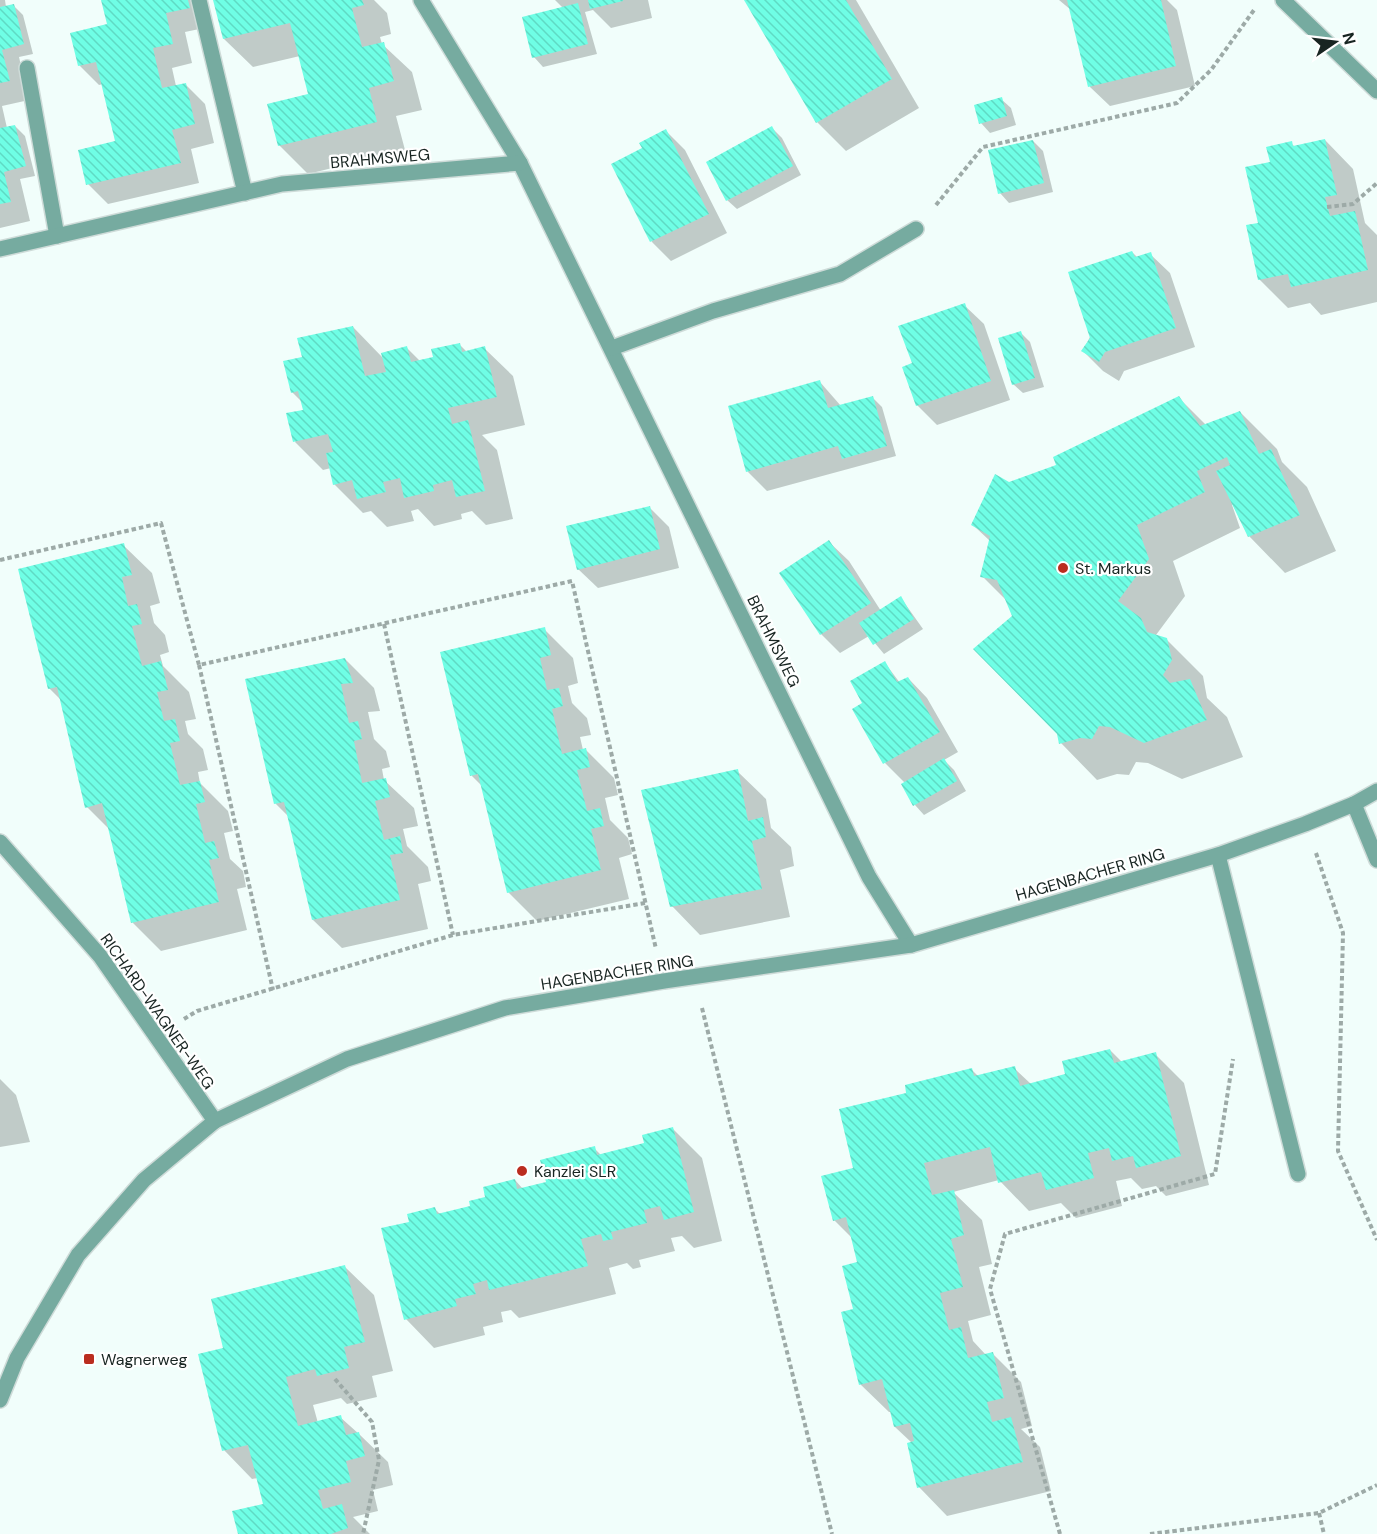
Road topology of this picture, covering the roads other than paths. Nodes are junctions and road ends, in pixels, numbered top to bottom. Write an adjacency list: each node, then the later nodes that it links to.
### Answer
1 (199, 0): 7 (street)
2 (421, 0): 6 (street, BRAHMSWEG)
3 (1283, 0): 5 (street)
4 (27, 68): 9 (street)
5 (1377, 91)
6 (520, 163): 7 (street, BRAHMSWEG); 11 (street, BRAHMSWEG)
7 (245, 193): 9 (street, BRAHMSWEG)
8 (916, 229): 11 (street)
9 (57, 236): 10 (street, BRAHMSWEG)
10 (0, 249)
11 (612, 348): 17 (street, BRAHMSWEG)
12 (1377, 791): 13 (street, HAGENBACHER RING)
13 (1354, 804): 15 (street, HAGENBACHER RING); 16 (street)
14 (0, 842): 18 (street, RICHARD-WAGNER-WEG)
15 (1218, 855): 17 (street, HAGENBACHER RING); 19 (street)
16 (1377, 860)
17 (911, 945): 18 (street, HAGENBACHER RING)
18 (214, 1121): 20 (street, HAGENBACHER RING)
19 (1298, 1174)
20 (0, 1400)

